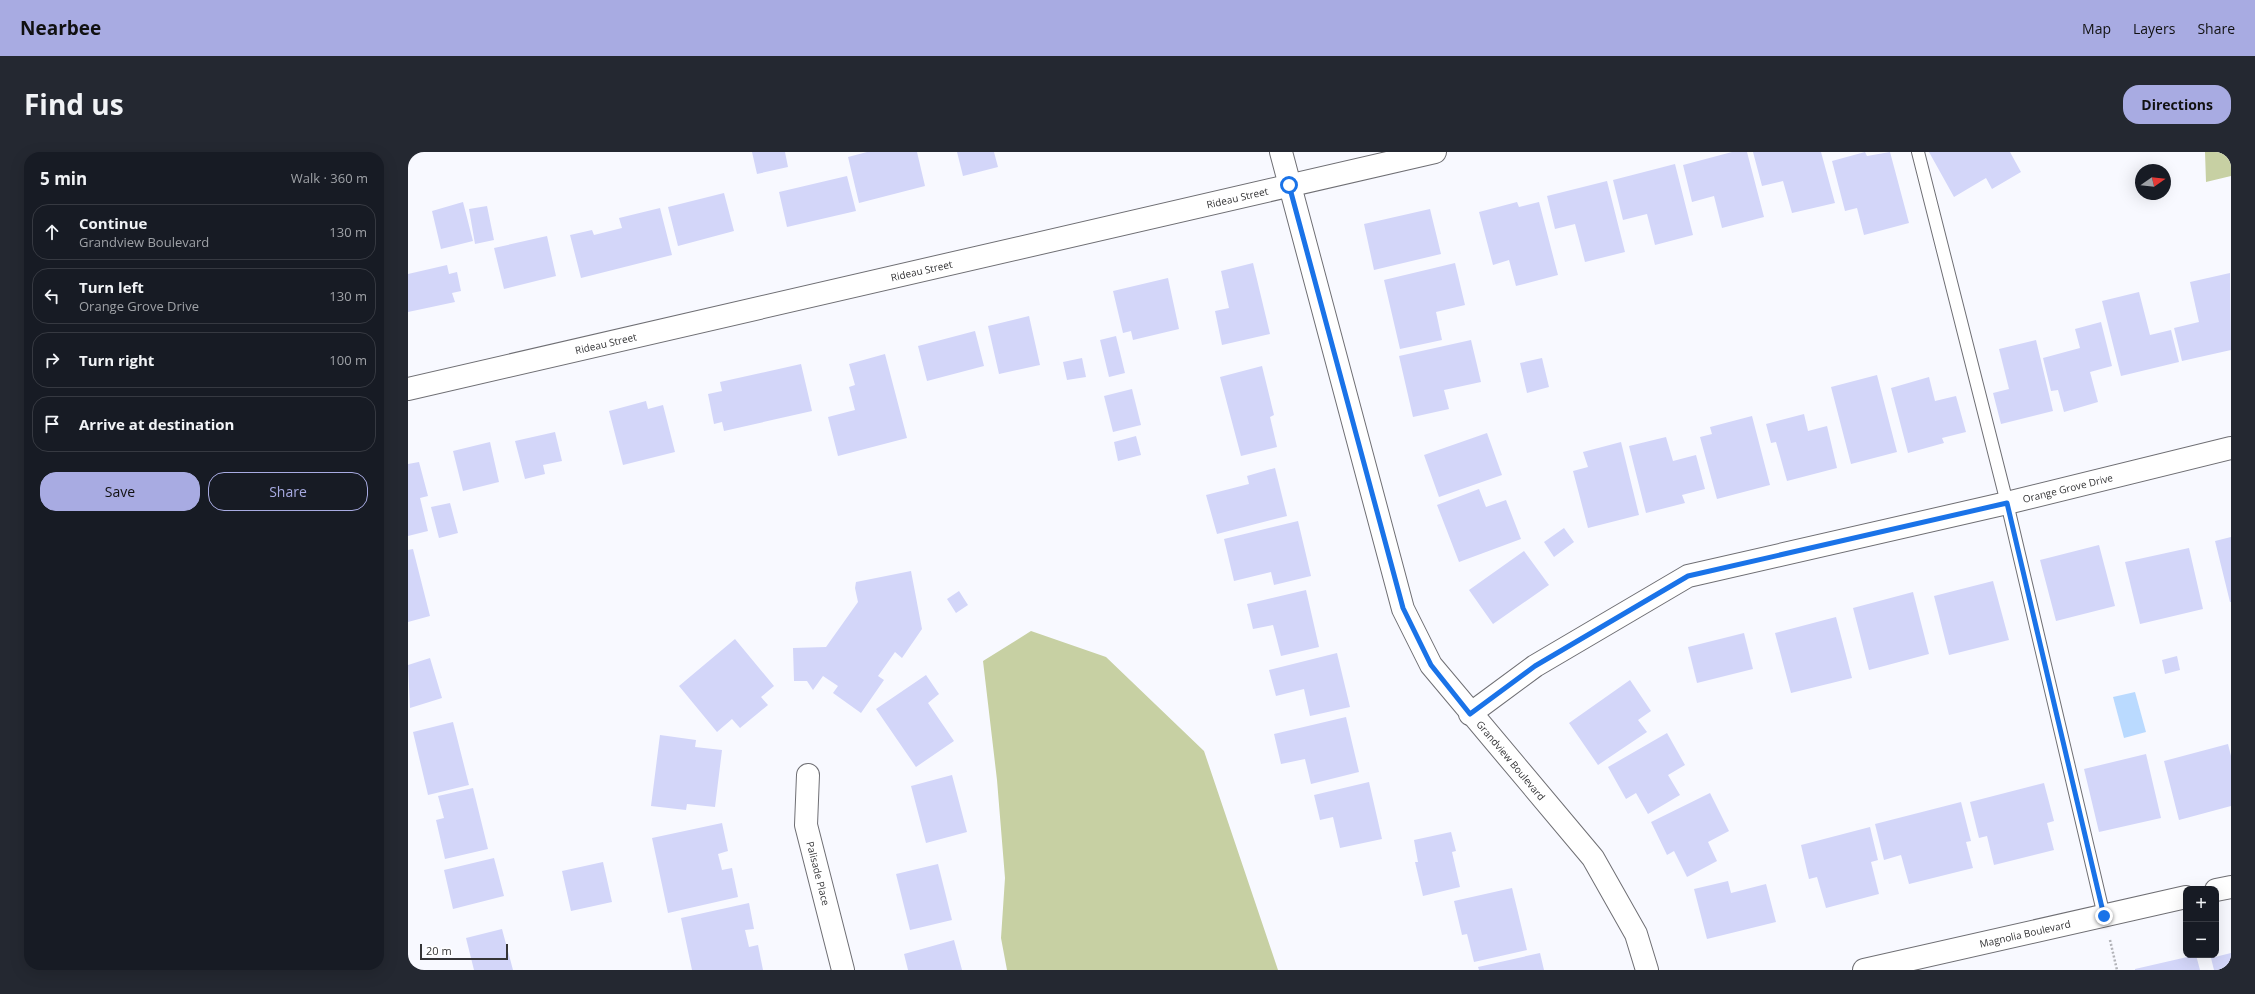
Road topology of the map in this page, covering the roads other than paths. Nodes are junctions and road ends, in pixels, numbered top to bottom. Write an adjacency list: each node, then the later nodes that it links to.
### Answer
1 (1281, 152): 4 (street, Grandview Boulevard)
2 (1434, 152): 4 (street, Rideau Street)
3 (1918, 152): 7 (lane)
4 (1289, 185): 5 (street, Rideau Street); 8 (street, Grandview Boulevard)
5 (408, 389)
6 (2231, 448): 7 (street, Orange Grove Drive)
7 (2007, 503): 8 (street, Orange Grove Drive); 13 (lane)
8 (1470, 714): 15 (street, Grandview Boulevard)
9 (808, 775): 14 (street, Palisade Place)
10 (2231, 887): 11 (street)
11 (2219, 889)
12 (2183, 898): 13 (street, Magnolia Boulevard)
13 (2104, 916): 16 (street, Magnolia Boulevard)
14 (843, 970)
15 (1647, 970)
16 (1864, 970)

